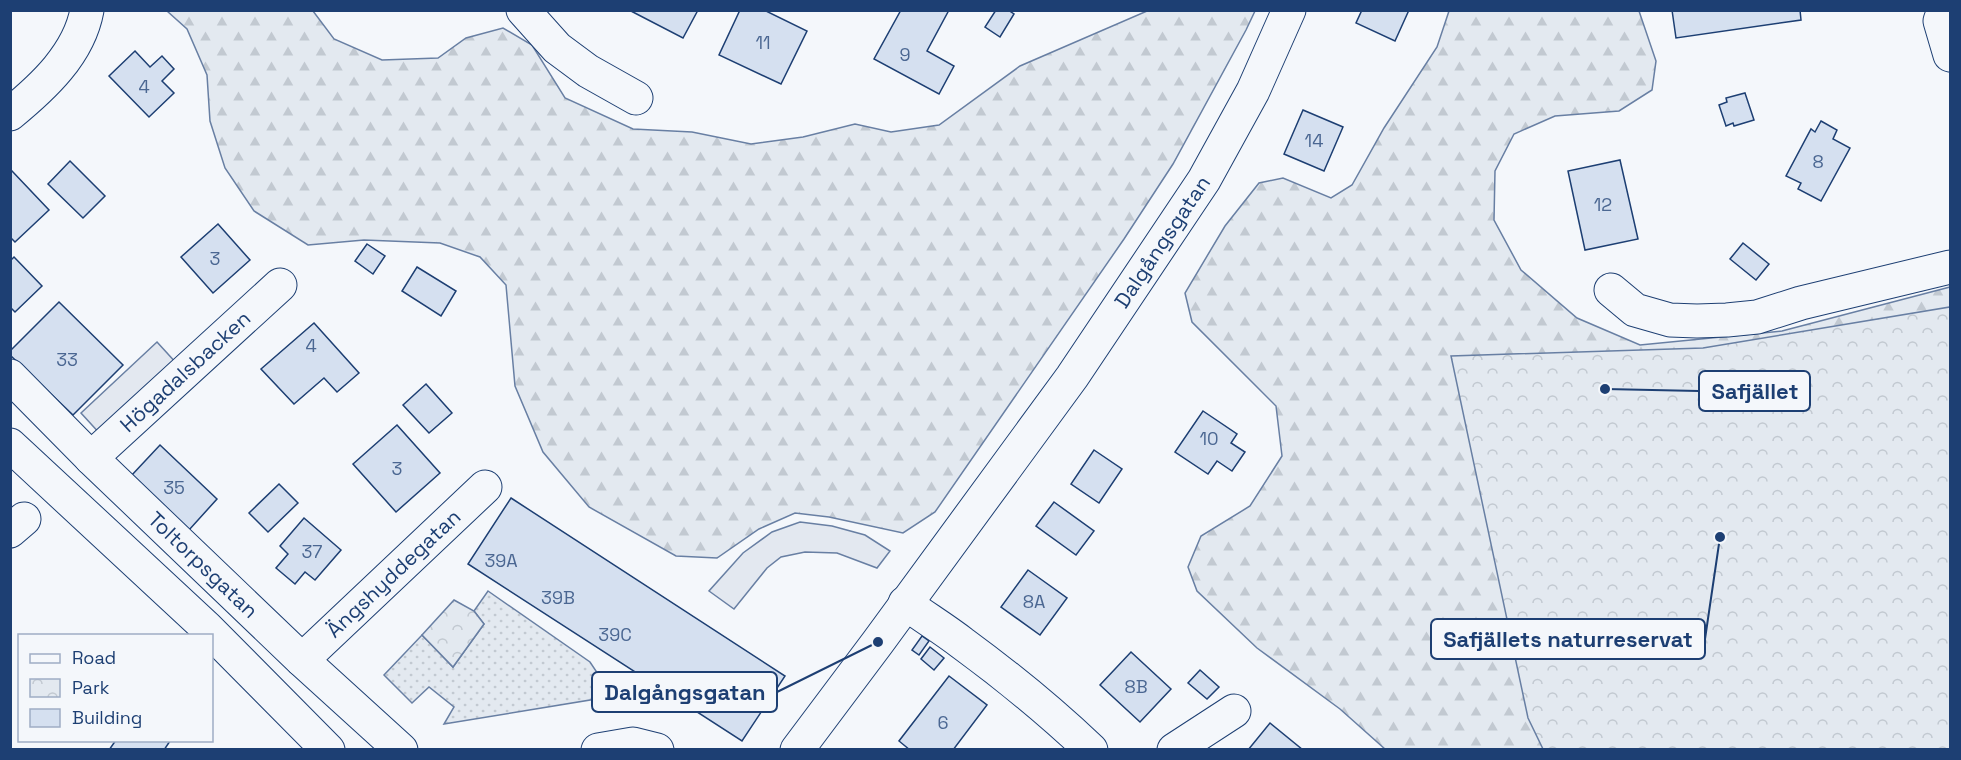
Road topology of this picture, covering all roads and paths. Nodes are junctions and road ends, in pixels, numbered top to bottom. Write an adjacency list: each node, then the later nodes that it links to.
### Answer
1 (87, 10): 8 (street)
2 (523, 10): 7 (street)
3 (1289, 10): 16 (street, Dalgångsgatan)
4 (1946, 10): 5 (street); 6 (street)
5 (1950, 14)
6 (1950, 55)
7 (636, 98)
8 (10, 114)
9 (1950, 267): 11 (street)
10 (280, 285): 14 (street, Högadalsbacken)
11 (1611, 290)
12 (10, 376): 14 (street, Toltorpsgatan)
13 (10, 445): 17 (street, Toltorpsgatan)
14 (91, 458): 19 (street, Toltorpsgatan)
15 (485, 488): 19 (street, Ängshyddegatan)
16 (905, 603): 21 (street, Dalgångsgatan); 26 (street)
17 (213, 634)
18 (213, 634): 22 (street, Toltorpsgatan)
19 (302, 660): 23 (street, Toltorpsgatan)
20 (1234, 711): 27 (street)
21 (803, 748)
22 (328, 750)
23 (401, 750)
24 (598, 750): 25 (street)
25 (657, 750)
26 (1091, 750)
27 (1174, 750)

